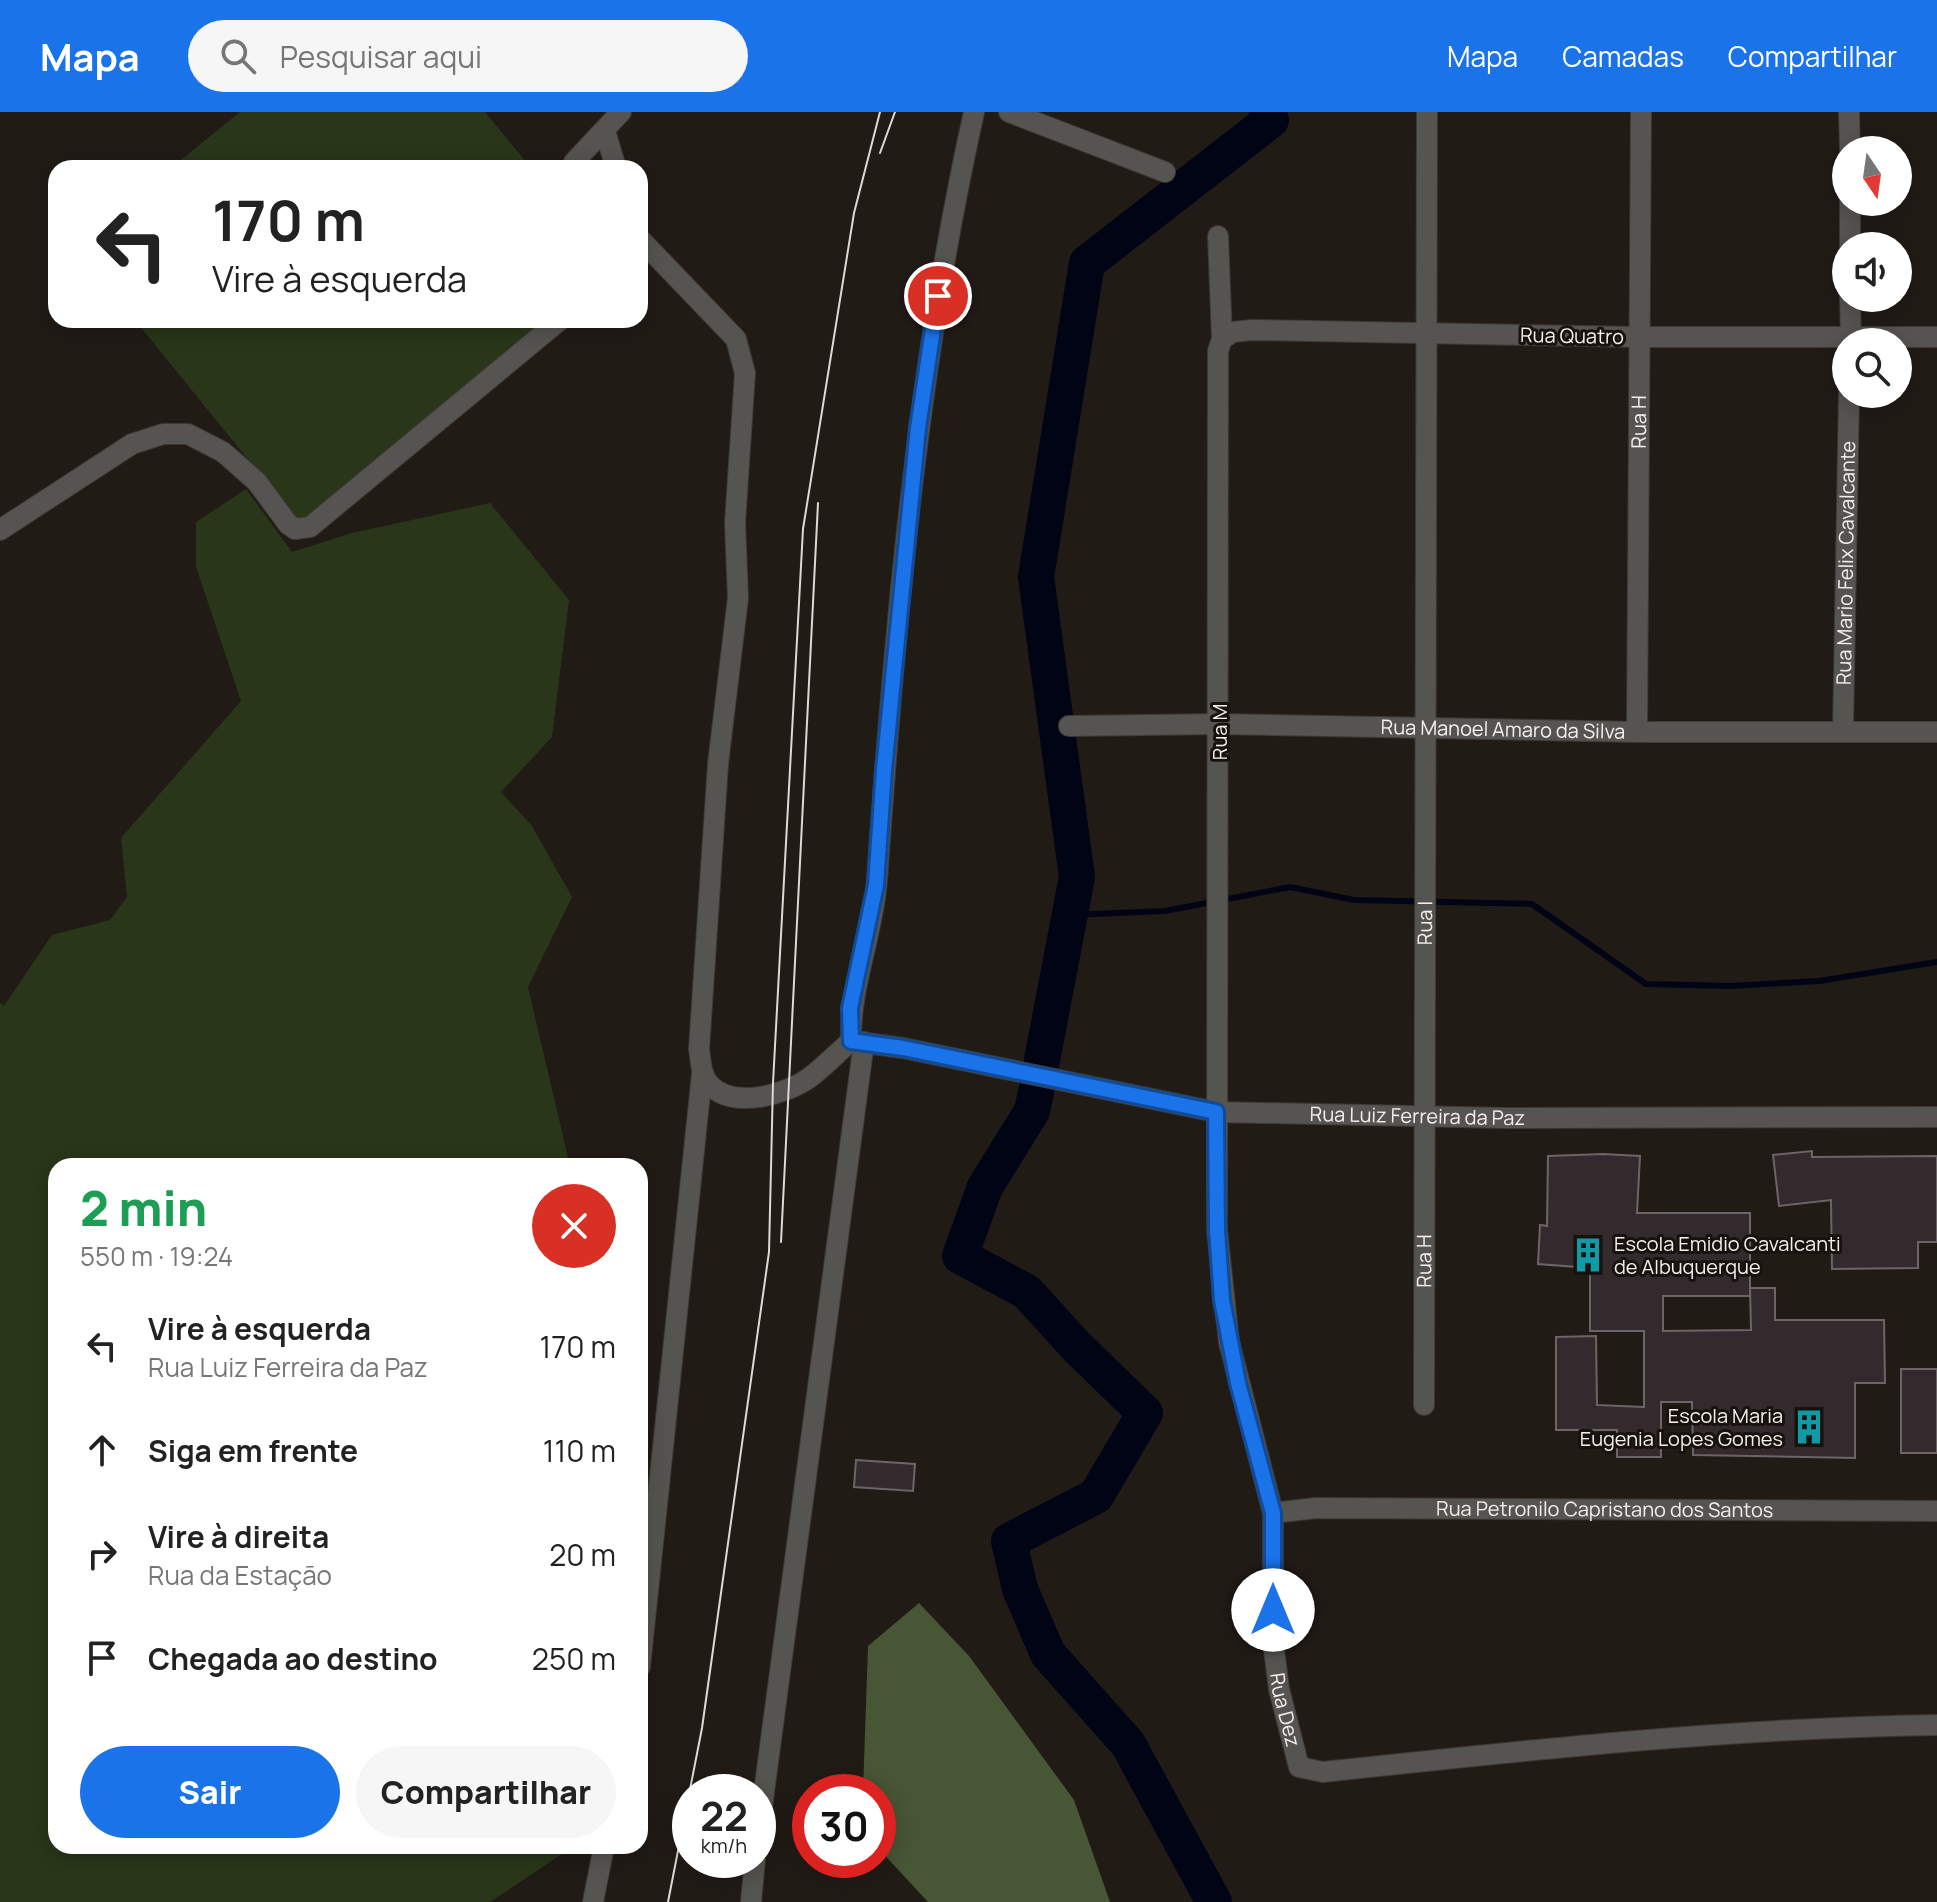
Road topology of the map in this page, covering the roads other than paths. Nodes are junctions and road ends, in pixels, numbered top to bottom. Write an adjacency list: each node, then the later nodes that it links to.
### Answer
1 (621, 112): 7 (street)
2 (974, 112): 29 (street)
3 (1009, 112): 11 (street)
4 (1427, 112): 15 (street, Rua I)
5 (1641, 112): 16 (street, Rua H)
6 (1849, 112): 8 (street)
7 (605, 131): 9 (street); 10 (street)
8 (1850, 136)
9 (578, 160)
10 (614, 160)
11 (1165, 172)
12 (1218, 236): 20 (street, Rua M)
13 (648, 253): 30 (street)
14 (550, 328): 22 (street)
15 (1429, 333): 16 (street, Rua Quatro); 20 (street, Rua Quatro); 25 (street, Rua I)
16 (1636, 337): 19 (street, Rua Quatro); 27 (street, Rua H)
17 (1937, 337): 18 (street, Rua Quatro)
18 (1912, 338)
19 (1832, 339)
20 (1220, 345): 23 (street, Rua M)
21 (1849, 408): 26 (street, Rua Mario Felix Cavalcante)
22 (0, 530)
23 (1220, 724): 24 (street, Rua Manoel Amaro da Silva); 25 (street, Rua Manoel Amaro da Silva); 31 (street, Rua M)
24 (1069, 726)
25 (1425, 730): 27 (street, Rua Manoel Amaro da Silva); 32 (street, Rua I)
26 (1843, 731): 27 (street, Rua Manoel Amaro da Silva); 28 (street, Rua Manoel Amaro da Silva)
27 (1637, 732)
28 (1937, 732)
29 (858, 1042): 30 (street); 31 (street, Rua Luiz Ferreira da Paz); 39 (street)
30 (702, 1074): 37 (street)
31 (1216, 1112): 32 (street, Rua Luiz Ferreira da Paz); 36 (street, Rua Dez)
32 (1426, 1116): 33 (street, Rua Luiz Ferreira da Paz); 34 (street, Rua H)
33 (1937, 1117)
34 (1424, 1405)
35 (1937, 1511): 36 (street, Rua Petronilo Capristano dos Santos)
36 (1273, 1513): 38 (street, Rua Dez)
37 (648, 1590)
38 (1937, 1725)
39 (766, 1774)
40 (602, 1854): 42 (street)
41 (753, 1878): 43 (street)
42 (593, 1902)
43 (751, 1902)

